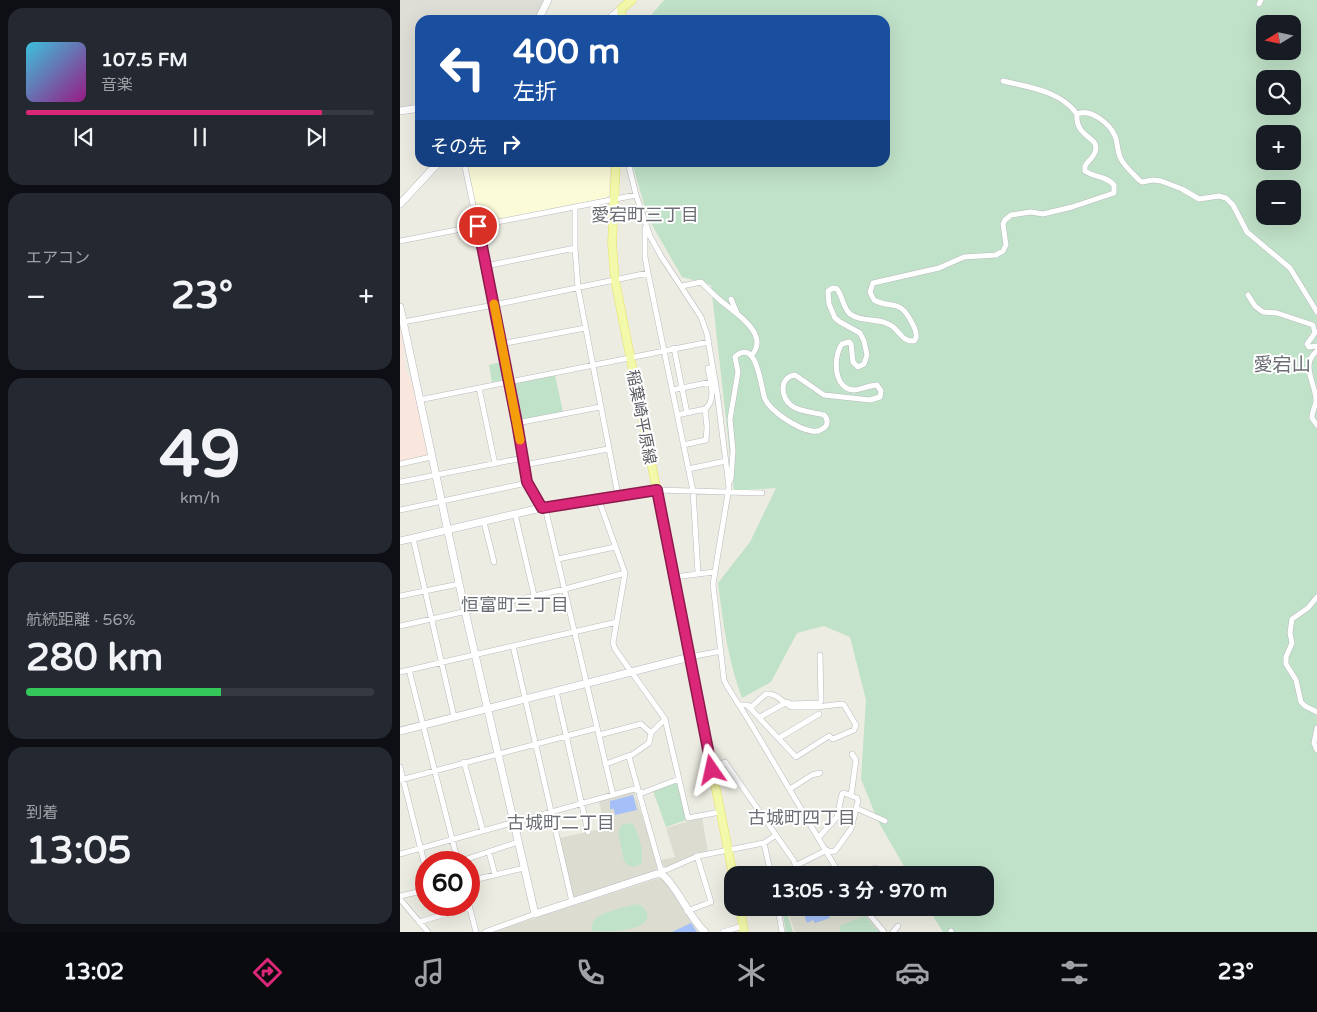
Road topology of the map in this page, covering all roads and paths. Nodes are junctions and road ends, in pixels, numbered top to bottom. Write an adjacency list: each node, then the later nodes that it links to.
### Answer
1 (548, 0): 4 (street)
2 (632, 0): 3 (main road)
3 (621, 9): 5 (street); 6 (main road)
4 (540, 15)
5 (614, 15)
6 (622, 15)
7 (1003, 81): 10 (street)
8 (415, 109): 9 (street)
9 (400, 112)
10 (1077, 114): 32 (street); 42 (street)
11 (434, 167): 17 (street)
12 (465, 167): 20 (street)
13 (616, 167): 16 (main road, 稲葉崎平原線)
14 (629, 167): 15 (street)
15 (636, 195): 16 (street); 19 (street)
16 (614, 199): 18 (street); 25 (main road, 稲葉崎平原線)
17 (400, 204)
18 (575, 207): 20 (street); 22 (street)
19 (645, 223): 24 (street); 26 (street)
20 (478, 226): 21 (street); 23 (street)
21 (400, 241)
22 (574, 248): 23 (street); 27 (street)
23 (486, 266): 30 (street)
24 (648, 273): 25 (street); 40 (street)
25 (615, 280): 27 (street); 43 (main road, 稲葉崎平原線)
26 (682, 286): 33 (street); 36 (street)
27 (578, 288): 30 (street); 35 (street)
28 (1248, 295): 38 (street)
29 (731, 299): 33 (street)
30 (494, 305): 34 (street); 37 (street)
31 (400, 307): 34 (street)
32 (1317, 312)
33 (739, 316): 42 (street)
34 (403, 322): 51 (street)
35 (585, 328): 37 (street); 44 (street)
36 (709, 342): 39 (street); 45 (street)
37 (501, 344): 46 (street)
38 (1317, 346)
39 (674, 348): 40 (street); 49 (street)
40 (664, 351): 43 (street); 50 (street)
41 (1317, 352): 57 (street)
42 (751, 356): 70 (street)
43 (630, 357): 44 (street); 71 (main road, 稲葉崎平原線)
44 (592, 365): 46 (street); 52 (street)
45 (713, 368): 47 (street); 62 (street)
46 (508, 381): 48 (street); 56 (street)
47 (710, 382): 49 (street); 53 (street)
48 (480, 388): 51 (street); 64 (street)
49 (682, 388): 50 (street); 54 (street)
50 (672, 390): 55 (street)
51 (419, 400): 60 (street)
52 (600, 407): 56 (street); 59 (street)
53 (705, 410): 54 (street); 58 (street)
54 (687, 413): 55 (street)
55 (677, 415): 58 (street)
56 (517, 423): 61 (street)
57 (1317, 425)
58 (683, 444): 66 (street)
59 (608, 449): 65 (street); 75 (street)
60 (431, 457): 63 (street); 67 (street)
61 (523, 458): 64 (street); 65 (street)
62 (726, 461): 66 (street); 70 (street)
63 (400, 464)
64 (495, 464): 67 (street)
65 (524, 465): 69 (street)
66 (688, 469): 72 (street)
67 (436, 476): 68 (street); 77 (street)
68 (400, 482)
69 (527, 482): 77 (street); 78 (street)
70 (728, 484): 73 (street)
71 (657, 490): 72 (street); 75 (street); 91 (main road, 稲葉崎平原線)
72 (693, 491): 73 (street); 90 (street)
73 (728, 492): 74 (street); 88 (street)
74 (762, 493)
75 (618, 495): 76 (street)
76 (598, 498): 78 (street); 85 (street)
77 (440, 502): 79 (street); 82 (street)
78 (543, 507): 80 (street); 86 (street)
79 (400, 510)
80 (515, 514): 81 (street); 96 (street)
81 (484, 522): 82 (street); 87 (street)
82 (447, 532): 83 (street); 92 (street)
83 (413, 538): 84 (street); 94 (street)
84 (400, 541)
85 (615, 547): 86 (street); 89 (street)
86 (558, 559): 93 (street)
87 (494, 562)
88 (714, 572): 90 (street); 104 (street)
89 (625, 573): 93 (street); 100 (street)
90 (698, 573): 91 (street)
91 (674, 577): 107 (main road, 稲葉崎平原線)
92 (459, 584): 94 (street); 98 (street)
93 (565, 589): 96 (street); 102 (street)
94 (425, 590): 95 (street); 99 (street)
95 (400, 596)
96 (534, 596): 98 (street)
97 (1317, 597): 119 (street)
98 (465, 611): 99 (street); 105 (street)
99 (432, 619): 101 (street); 108 (street)
100 (617, 622): 102 (street); 110 (street)
101 (400, 626)
102 (575, 631): 103 (street); 112 (street)
103 (514, 646): 105 (street); 114 (street)
104 (721, 651): 107 (street); 116 (street)
105 (474, 654): 108 (street); 117 (street)
106 (820, 655): 115 (street)
107 (690, 657): 110 (street); 141 (main road, 稲葉崎平原線)
108 (442, 662): 109 (street); 121 (street)
109 (409, 670): 111 (street); 124 (street)
110 (632, 671): 112 (street); 123 (street)
111 (400, 672)
112 (587, 683): 113 (street); 125 (street)
113 (556, 691): 114 (street); 130 (street)
114 (526, 699): 117 (street); 132 (street)
115 (784, 703): 118 (street); 122 (street); 131 (street)
116 (739, 705): 118 (street); 145 (street)
117 (487, 708): 121 (street); 134 (street)
118 (750, 708): 122 (street)
119 (1317, 712)
120 (819, 714): 131 (street)
121 (454, 716): 124 (street)
122 (760, 718): 131 (street)
123 (665, 719): 128 (street); 144 (street)
124 (423, 725): 127 (street); 140 (street)
125 (597, 728): 129 (street); 130 (street)
126 (1317, 728): 133 (street)
127 (400, 731)
128 (651, 733): 129 (street); 136 (street)
129 (599, 735): 138 (street)
130 (566, 736): 132 (street); 149 (street)
131 (779, 738)
132 (536, 743): 134 (street); 151 (street)
133 (1317, 750)
134 (497, 753): 137 (street); 154 (street)
135 (852, 754): 148 (street)
136 (630, 755): 138 (street); 146 (street)
137 (464, 762): 140 (street); 155 (street)
138 (606, 764): 147 (street)
139 (400, 767): 143 (street)
140 (435, 770): 143 (street); 159 (street)
141 (712, 770): 152 (main road, 稲葉崎平原線); 157 (street)
142 (820, 773): 145 (street)
143 (402, 779): 162 (street)
144 (679, 779): 146 (street); 152 (street)
145 (790, 789): 158 (street)
146 (638, 791): 147 (street); 176 (street)
147 (613, 795): 149 (street)
148 (851, 796): 150 (street); 158 (street)
149 (582, 803): 151 (street); 156 (street)
150 (856, 808): 153 (street); 166 (street)
151 (552, 811): 154 (street); 181 (street)
152 (720, 812): 163 (main road, 稲葉崎平原線)
153 (885, 821)
154 (513, 822): 155 (street); 160 (street)
155 (483, 831): 159 (street)
156 (588, 832)
157 (776, 836): 161 (street); 173 (street)
158 (818, 837): 166 (street)
159 (452, 839): 162 (street); 165 (street)
160 (518, 842): 167 (street); 175 (street)
161 (764, 843): 163 (street); 172 (street)
162 (421, 848): 164 (street); 168 (street)
163 (728, 850): 170 (street); 171 (main road, 稲葉崎平原線)
164 (422, 851)
165 (455, 851)
166 (827, 851): 173 (street); 174 (street)
167 (489, 852): 169 (street); 177 (street)
168 (400, 854)
169 (480, 855)
170 (697, 856): 176 (street); 182 (street)
171 (731, 866)
172 (769, 866)
173 (795, 866)
174 (835, 866)
175 (524, 868): 177 (street); 183 (street)
176 (662, 872): 181 (street); 182 (street)
177 (495, 875): 178 (street)
178 (480, 878)
179 (415, 893): 180 (street)
180 (400, 898): 189 (street)
181 (572, 902): 183 (street)
182 (687, 910): 195 (street)
183 (535, 914): 194 (street)
184 (438, 916): 189 (street)
185 (472, 916): 193 (street)
186 (742, 916): 191 (main road)
187 (779, 916): 197 (street)
188 (871, 916): 198 (street)
189 (420, 922): 192 (street)
190 (898, 926): 199 (street)
191 (744, 929): 196 (street)
192 (428, 932)
193 (476, 932)
194 (485, 932)
195 (704, 932)
196 (723, 932)
197 (782, 932)
198 (884, 932)
199 (893, 932)

